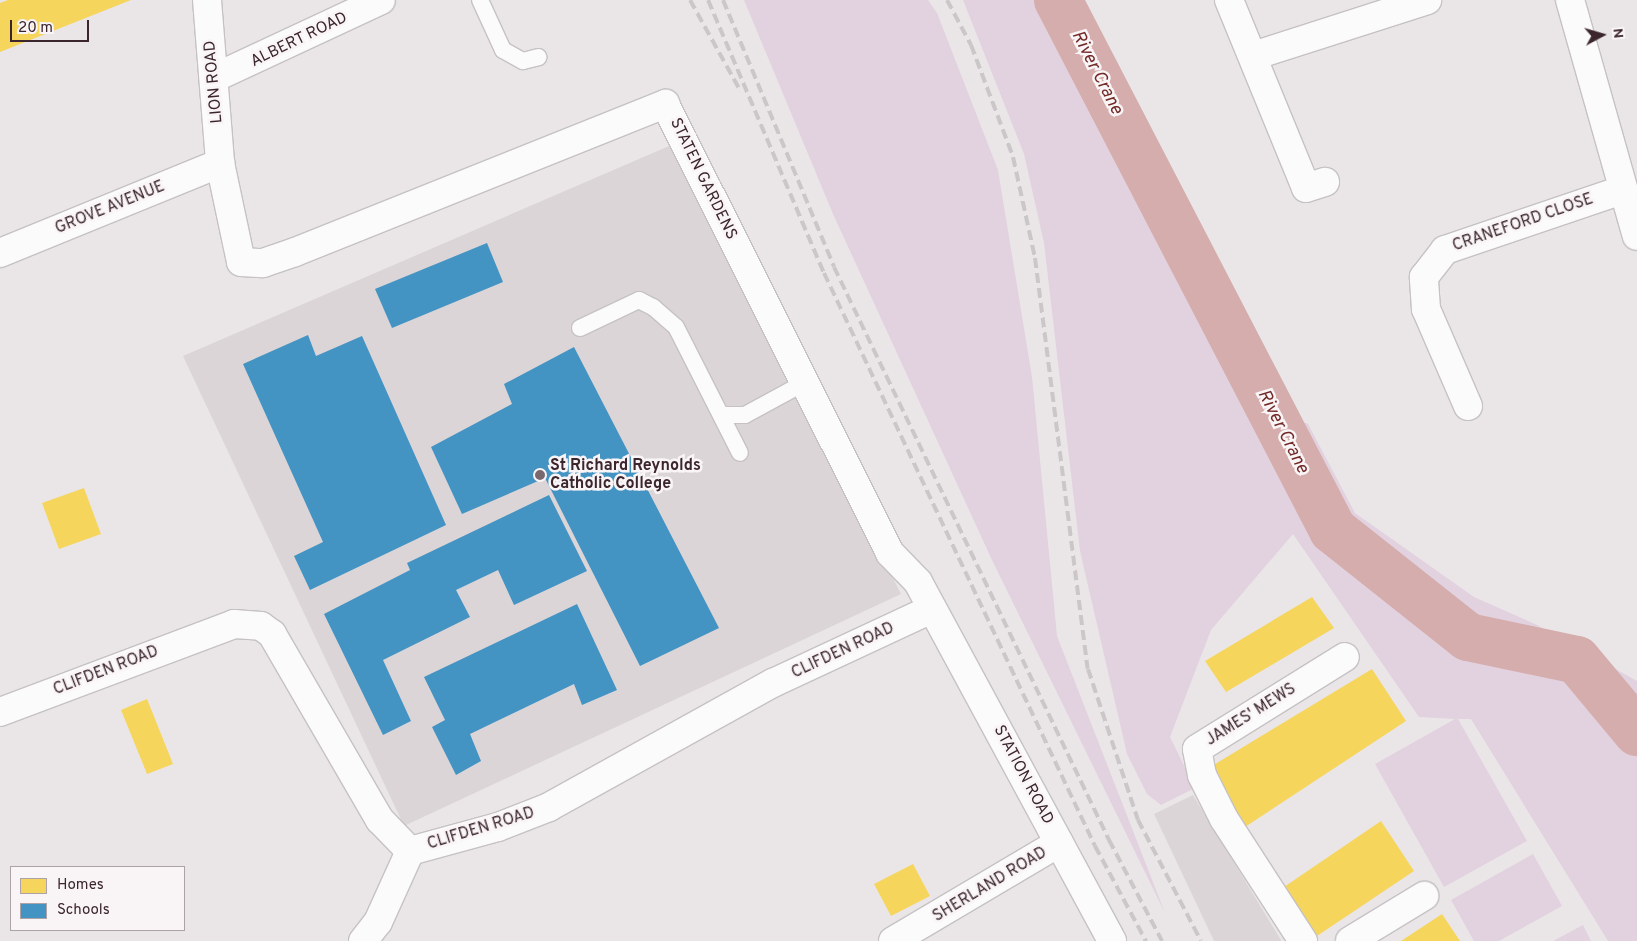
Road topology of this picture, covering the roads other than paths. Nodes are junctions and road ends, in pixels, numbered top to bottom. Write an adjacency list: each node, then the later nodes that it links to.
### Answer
1 (207, 0): 9 (street, LION ROAD)
2 (381, 0): 9 (street, ALBERT ROAD)
3 (480, 0): 8 (lane)
4 (1228, 0): 7 (street)
5 (1427, 0): 7 (street)
6 (1570, 0): 12 (street)
7 (1253, 56): 11 (street)
8 (539, 57)
9 (214, 78): 10 (street, LION ROAD)
10 (220, 163): 14 (street, GROVE AVENUE); 16 (street, STATEN GARDENS)
11 (1325, 182)
12 (1622, 190): 13 (street); 17 (street, CRANEFORD CLOSE)
13 (1637, 236)
14 (0, 254)
15 (580, 328): 18 (lane)
16 (804, 384): 18 (lane); 20 (street, STATEN GARDENS)
17 (1468, 406)
18 (723, 415): 19 (lane)
19 (740, 453)
20 (932, 610): 23 (street, STATION ROAD); 24 (street, CLIFDEN ROAD)
21 (1345, 657): 29 (street, JAMES' MEWS)
22 (0, 712): 24 (street, CLIFDEN ROAD)
23 (1059, 843): 27 (street, SHERLAND ROAD); 28 (street, STATION ROAD)
24 (410, 851): 26 (street)
25 (1424, 896): 30 (street)
26 (363, 941)
27 (893, 941)
28 (1112, 941)
29 (1303, 941)
30 (1350, 941)

